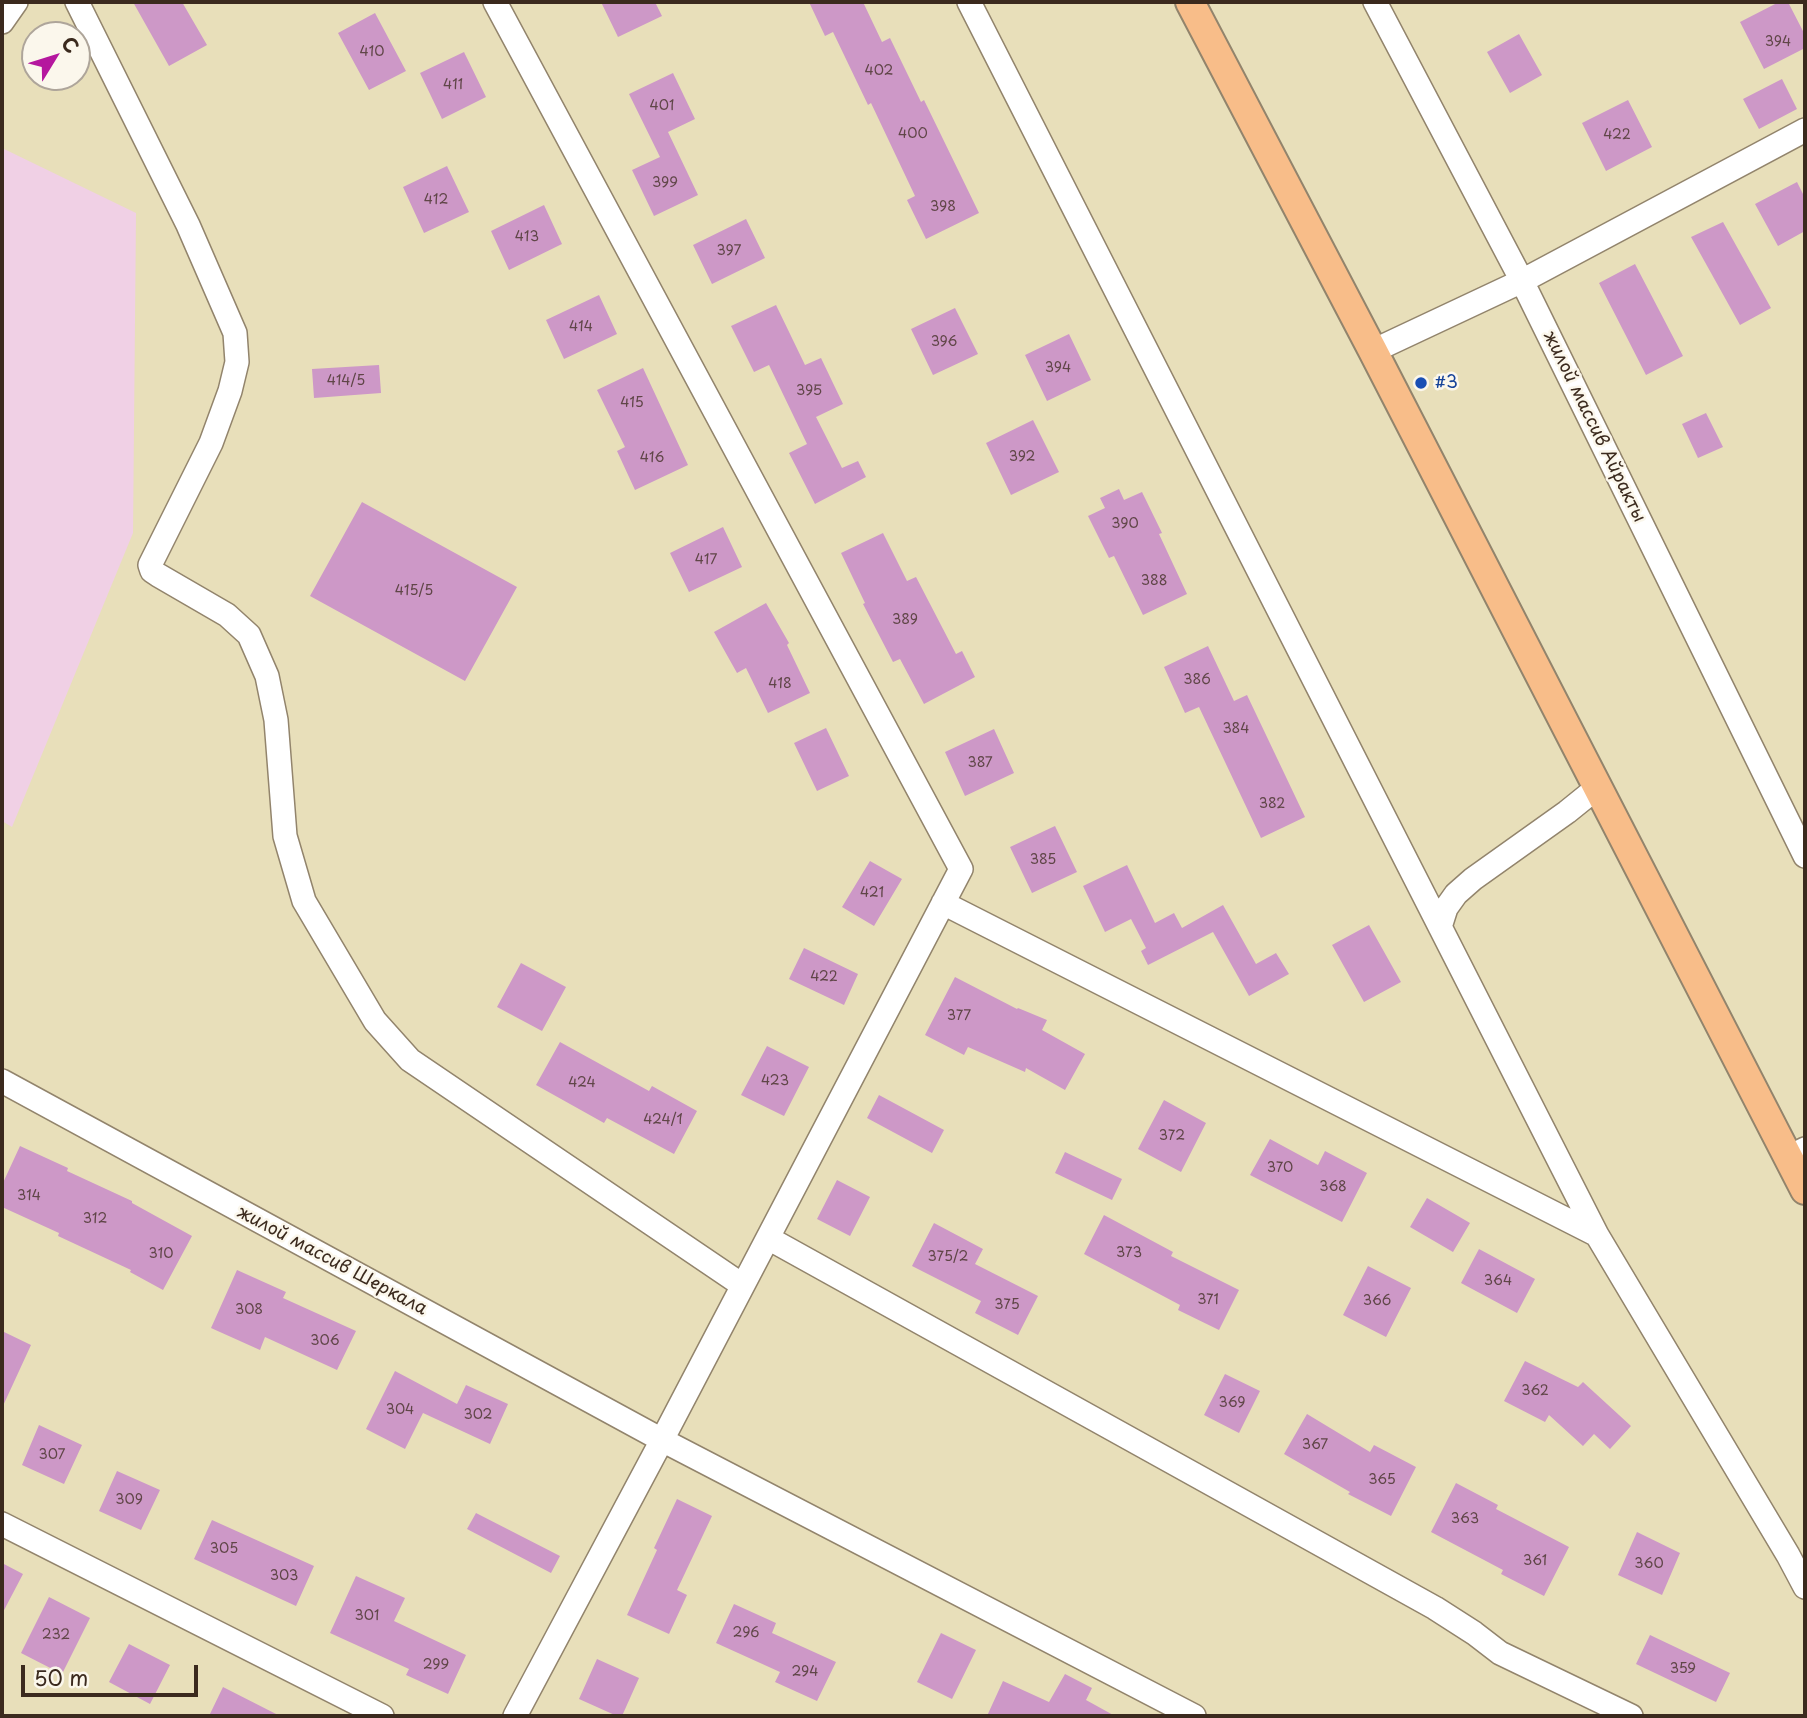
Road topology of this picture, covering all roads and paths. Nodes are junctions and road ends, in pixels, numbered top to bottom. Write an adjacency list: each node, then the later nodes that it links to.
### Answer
1 (16, 2): 7 (street)
2 (77, 2): 20 (street)
3 (495, 2): 13 (street)
4 (970, 2): 14 (street)
5 (1190, 2): 10 (main road)
6 (1375, 2): 9 (street, жилой массив Айракты)
7 (2, 22)
8 (1805, 131): 9 (street)
9 (1522, 281): 10 (street); 12 (street, жилой массив Айракты)
10 (1373, 351): 11 (main road)
11 (1598, 787): 14 (street); 16 (main road)
12 (1805, 856)
13 (943, 904): 18 (street); 19 (street)
14 (1440, 927): 18 (street)
15 (2, 1081): 21 (street, жилой массив Шеркала)
16 (1797, 1153): 17 (main road)
17 (1805, 1190)
18 (1597, 1235): 23 (street)
19 (768, 1238): 20 (street); 27 (street)
20 (742, 1286): 21 (street)
21 (662, 1440): 25 (street); 26 (street, жилой массив Шеркала)
22 (2, 1524): 24 (street)
23 (1805, 1587)
24 (382, 1716)
25 (515, 1716)
26 (1194, 1716)
27 (1631, 1716)

